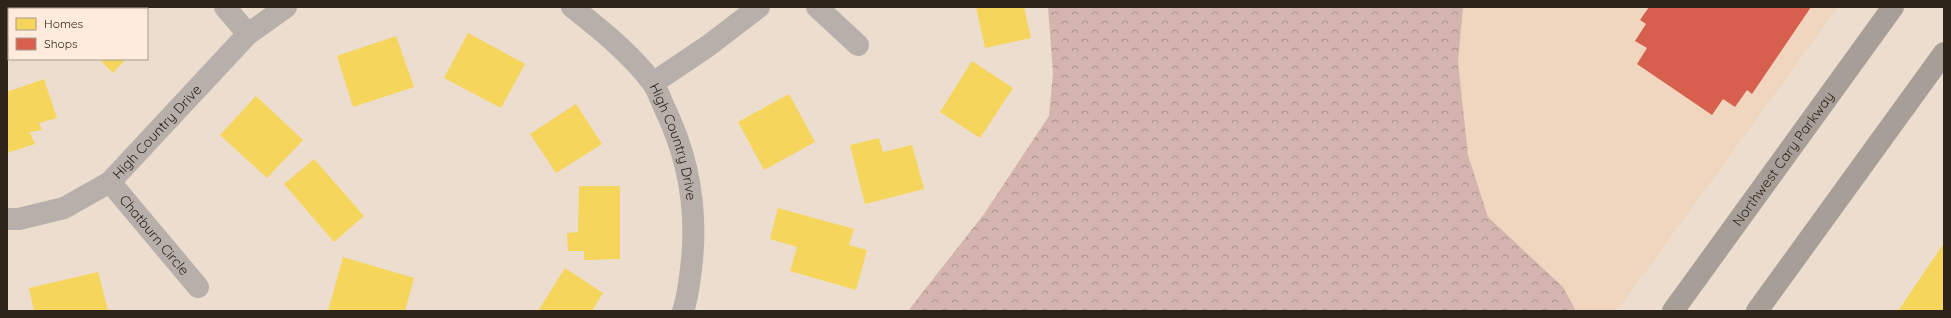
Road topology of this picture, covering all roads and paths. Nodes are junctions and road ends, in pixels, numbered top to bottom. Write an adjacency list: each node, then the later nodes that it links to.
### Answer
1 (225, 7): 7 (street)
2 (286, 7): 7 (street, High Country Drive)
3 (572, 7): 10 (street, High Country Drive)
4 (759, 7): 10 (street)
5 (817, 7): 8 (street)
6 (1894, 7): 15 (main road, Northwest Cary Parkway)
7 (248, 34): 11 (street, High Country Drive)
8 (858, 45)
9 (1944, 53): 16 (main road)
10 (653, 83): 14 (street, High Country Drive)
11 (110, 182): 12 (street, High Country Drive); 13 (street, Chatburn Circle)
12 (7, 219)
13 (198, 287)
14 (683, 311)
15 (1673, 311)
16 (1757, 311)

